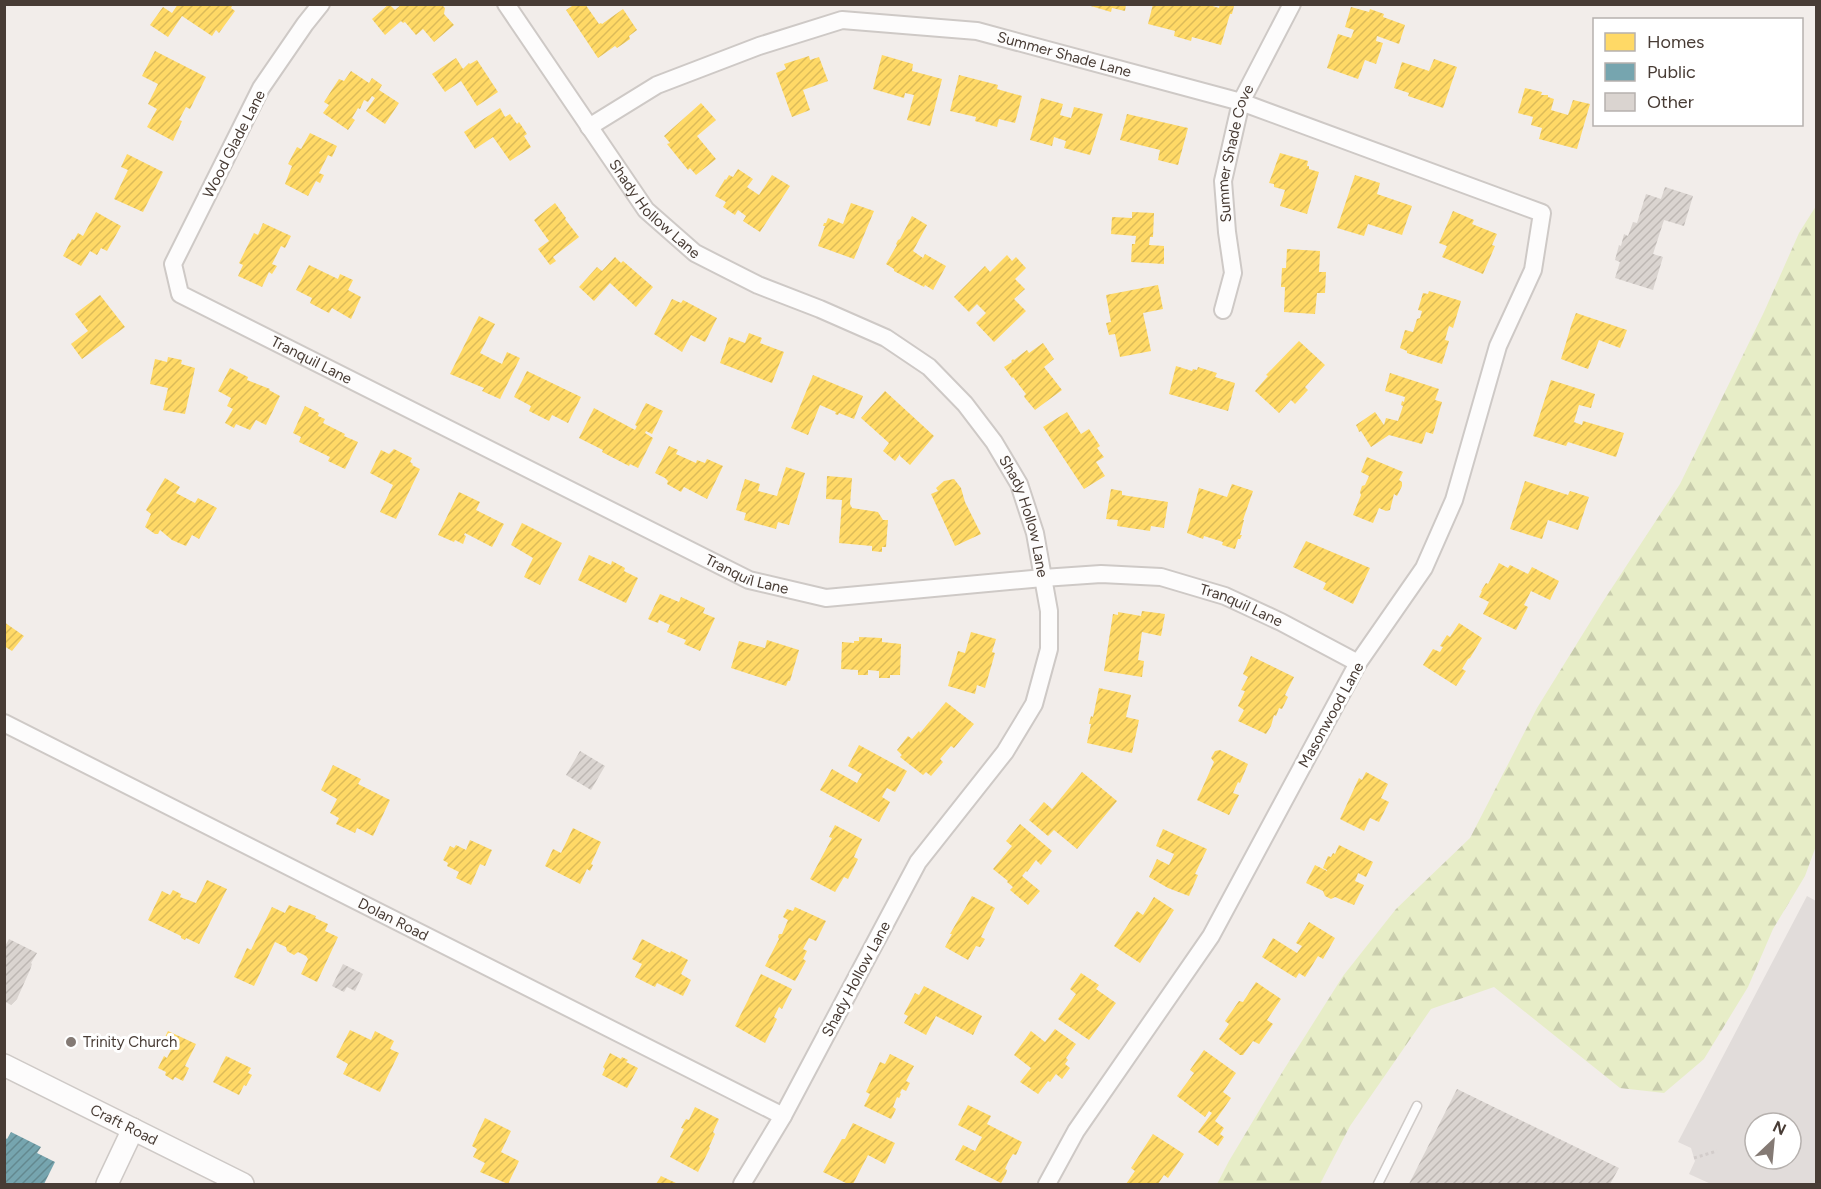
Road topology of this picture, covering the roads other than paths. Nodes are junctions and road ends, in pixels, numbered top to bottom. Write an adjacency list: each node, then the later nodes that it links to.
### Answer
1 (321, 4): 7 (street, Wood Glade Lane)
2 (506, 4): 5 (street, Shady Hollow Lane)
3 (1292, 4): 4 (street, Summer Shade Cove)
4 (1241, 102): 5 (street, Summer Shade Lane); 6 (street, Summer Shade Lane); 8 (street, Summer Shade Cove)
5 (589, 128): 9 (street, Shady Hollow Lane)
6 (1542, 213): 10 (street, Masonwood Lane)
7 (180, 294): 9 (street, Tranquil Lane)
8 (1222, 310)
9 (1043, 578): 10 (street, Tranquil Lane); 14 (street, Shady Hollow Lane)
10 (1358, 663): 19 (street, Masonwood Lane)
11 (4, 723): 14 (street, Dolan Road)
12 (4, 1065): 15 (street, Craft Road)
13 (1417, 1106): 20 (lane)
14 (783, 1116): 18 (street, Shady Hollow Lane)
15 (133, 1129): 16 (street); 17 (street, Craft Road)
16 (107, 1185)
17 (243, 1185)
18 (742, 1185)
19 (1047, 1185)
20 (1378, 1185)

